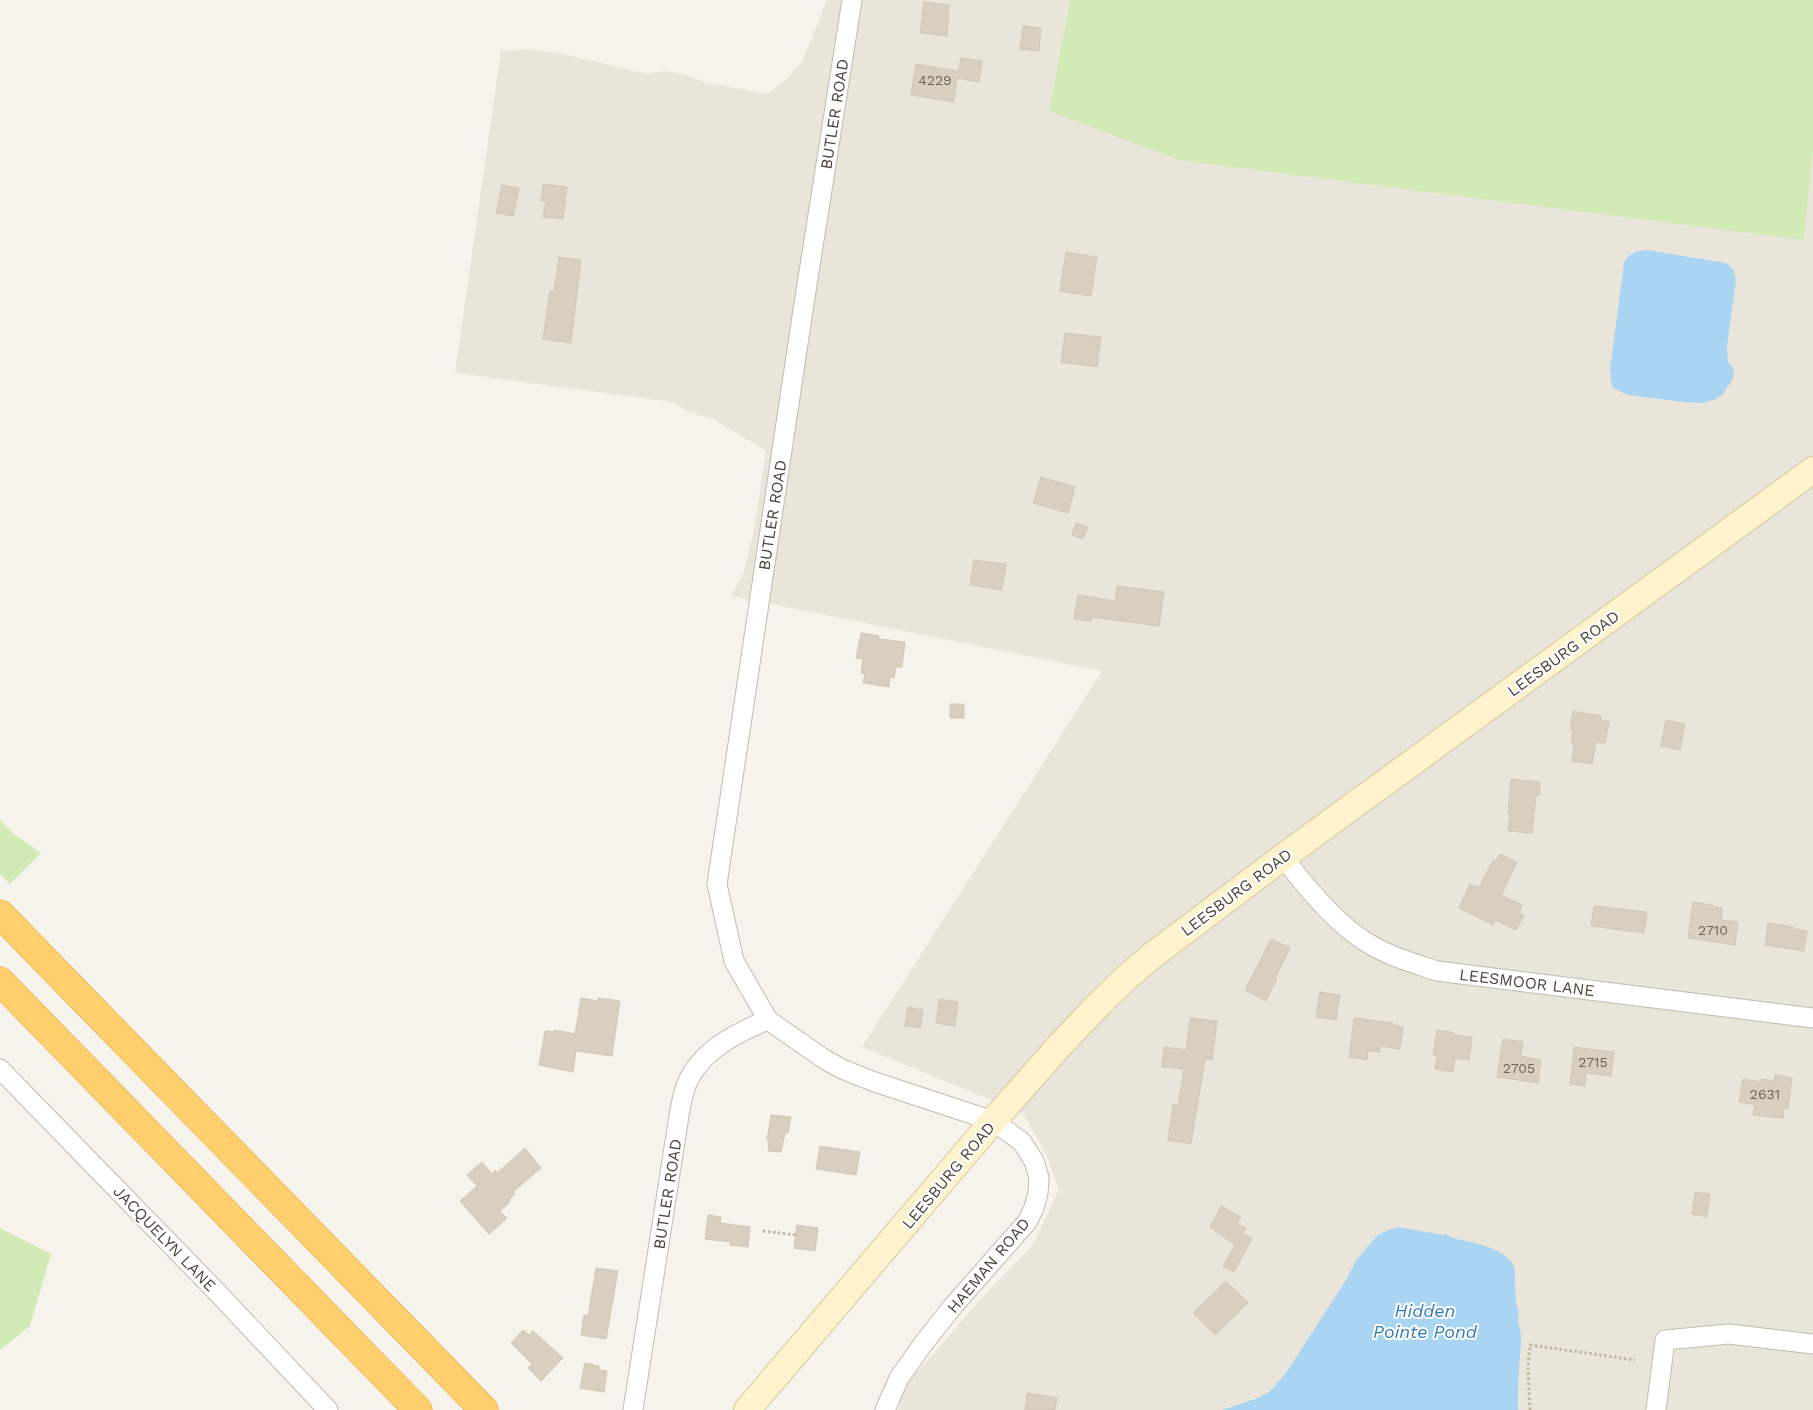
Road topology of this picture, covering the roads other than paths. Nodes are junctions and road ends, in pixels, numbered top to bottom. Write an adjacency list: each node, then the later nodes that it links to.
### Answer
1 (852, 0): 7 (street, BUTLER ROAD)
2 (1813, 470): 3 (main road, LEESBURG ROAD)
3 (1283, 857): 6 (street, LEESMOOR LANE); 9 (main road, LEESBURG ROAD)
4 (0, 914): 13 (highway)
5 (0, 981): 12 (highway)
6 (1813, 1018)
7 (768, 1020): 9 (street, BUTLER ROAD); 14 (street, BUTLER ROAD)
8 (0, 1069): 11 (street, JACQUELYN LANE)
9 (993, 1121): 15 (main road, LEESBURG ROAD); 16 (street, HAEMAN ROAD)
10 (1813, 1344): 17 (street)
11 (328, 1410)
12 (418, 1410)
13 (484, 1410)
14 (632, 1410)
15 (747, 1410)
16 (885, 1410)
17 (1656, 1410)

